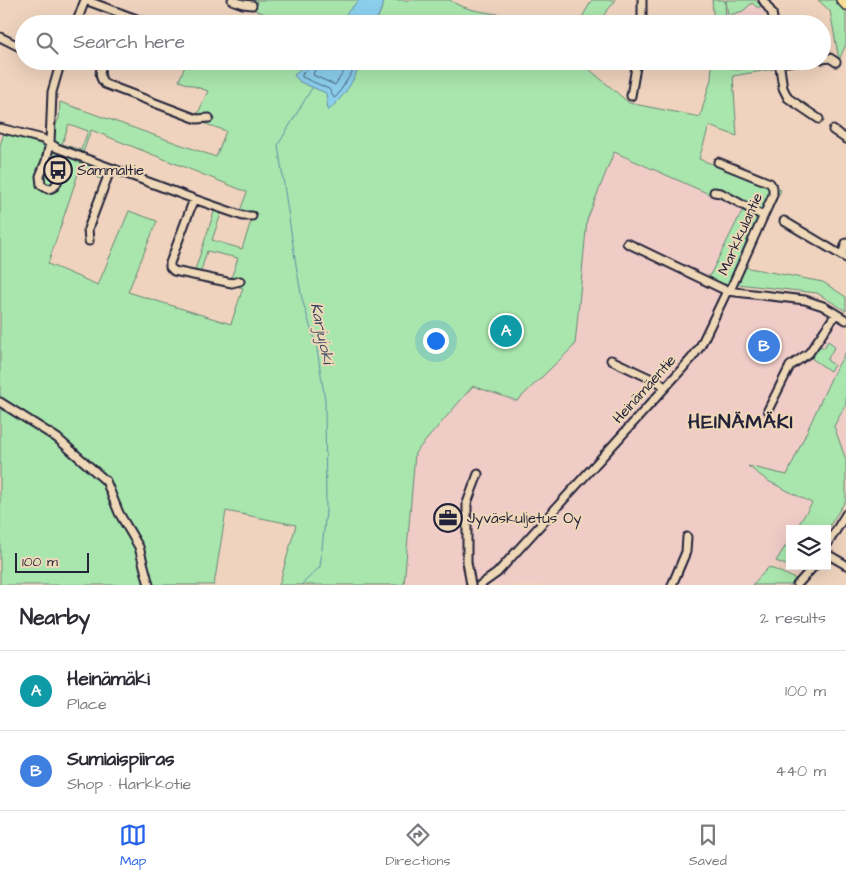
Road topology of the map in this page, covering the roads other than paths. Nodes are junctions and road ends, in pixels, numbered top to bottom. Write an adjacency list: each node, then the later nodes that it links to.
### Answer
1 (85, 0): 8 (street); 9 (street)
2 (232, 0): 7 (street)
3 (642, 0): 11 (street)
4 (763, 0): 12 (street)
5 (842, 0): 6 (main road)
6 (846, 4)
7 (252, 5)
8 (121, 14): 10 (street)
9 (79, 15)
10 (124, 15)
11 (642, 15)
12 (772, 15)
13 (0, 38): 14 (street)
14 (15, 45)
15 (831, 59): 16 (street)
16 (836, 62)
17 (59, 70): 27 (street)
18 (100, 70): 22 (street)
19 (635, 70): 21 (street)
20 (781, 70): 23 (street)
21 (631, 96)
22 (209, 118)
23 (819, 119)
24 (0, 128): 27 (street)
25 (833, 130): 26 (street)
26 (846, 139)
27 (50, 143): 28 (street); 30 (street)
28 (46, 160)
29 (718, 162): 34 (street, Markkulantie)
30 (111, 168): 32 (street); 36 (street)
31 (714, 192): 34 (street)
32 (194, 199): 33 (street); 40 (street)
33 (252, 216)
34 (763, 216): 41 (street, Markkulantie)
35 (784, 222): 39 (street)
36 (89, 240)
37 (628, 242): 41 (street)
38 (846, 243): 39 (street)
39 (844, 257)
40 (240, 281)
41 (727, 291): 42 (street); 45 (street, Heinämäentie)
42 (836, 314): 43 (street); 47 (street)
43 (846, 320)
44 (611, 360): 45 (street)
45 (664, 387): 57 (street, Heinämäentie)
46 (0, 402): 55 (street)
47 (768, 410)
48 (478, 474): 56 (street)
49 (846, 514): 51 (street)
50 (686, 537): 58 (street)
51 (831, 538)
52 (831, 556): 53 (street)
53 (846, 565)
54 (810, 570): 59 (street)
55 (149, 585)
56 (471, 585)
57 (480, 585)
58 (672, 585)
59 (797, 585)

